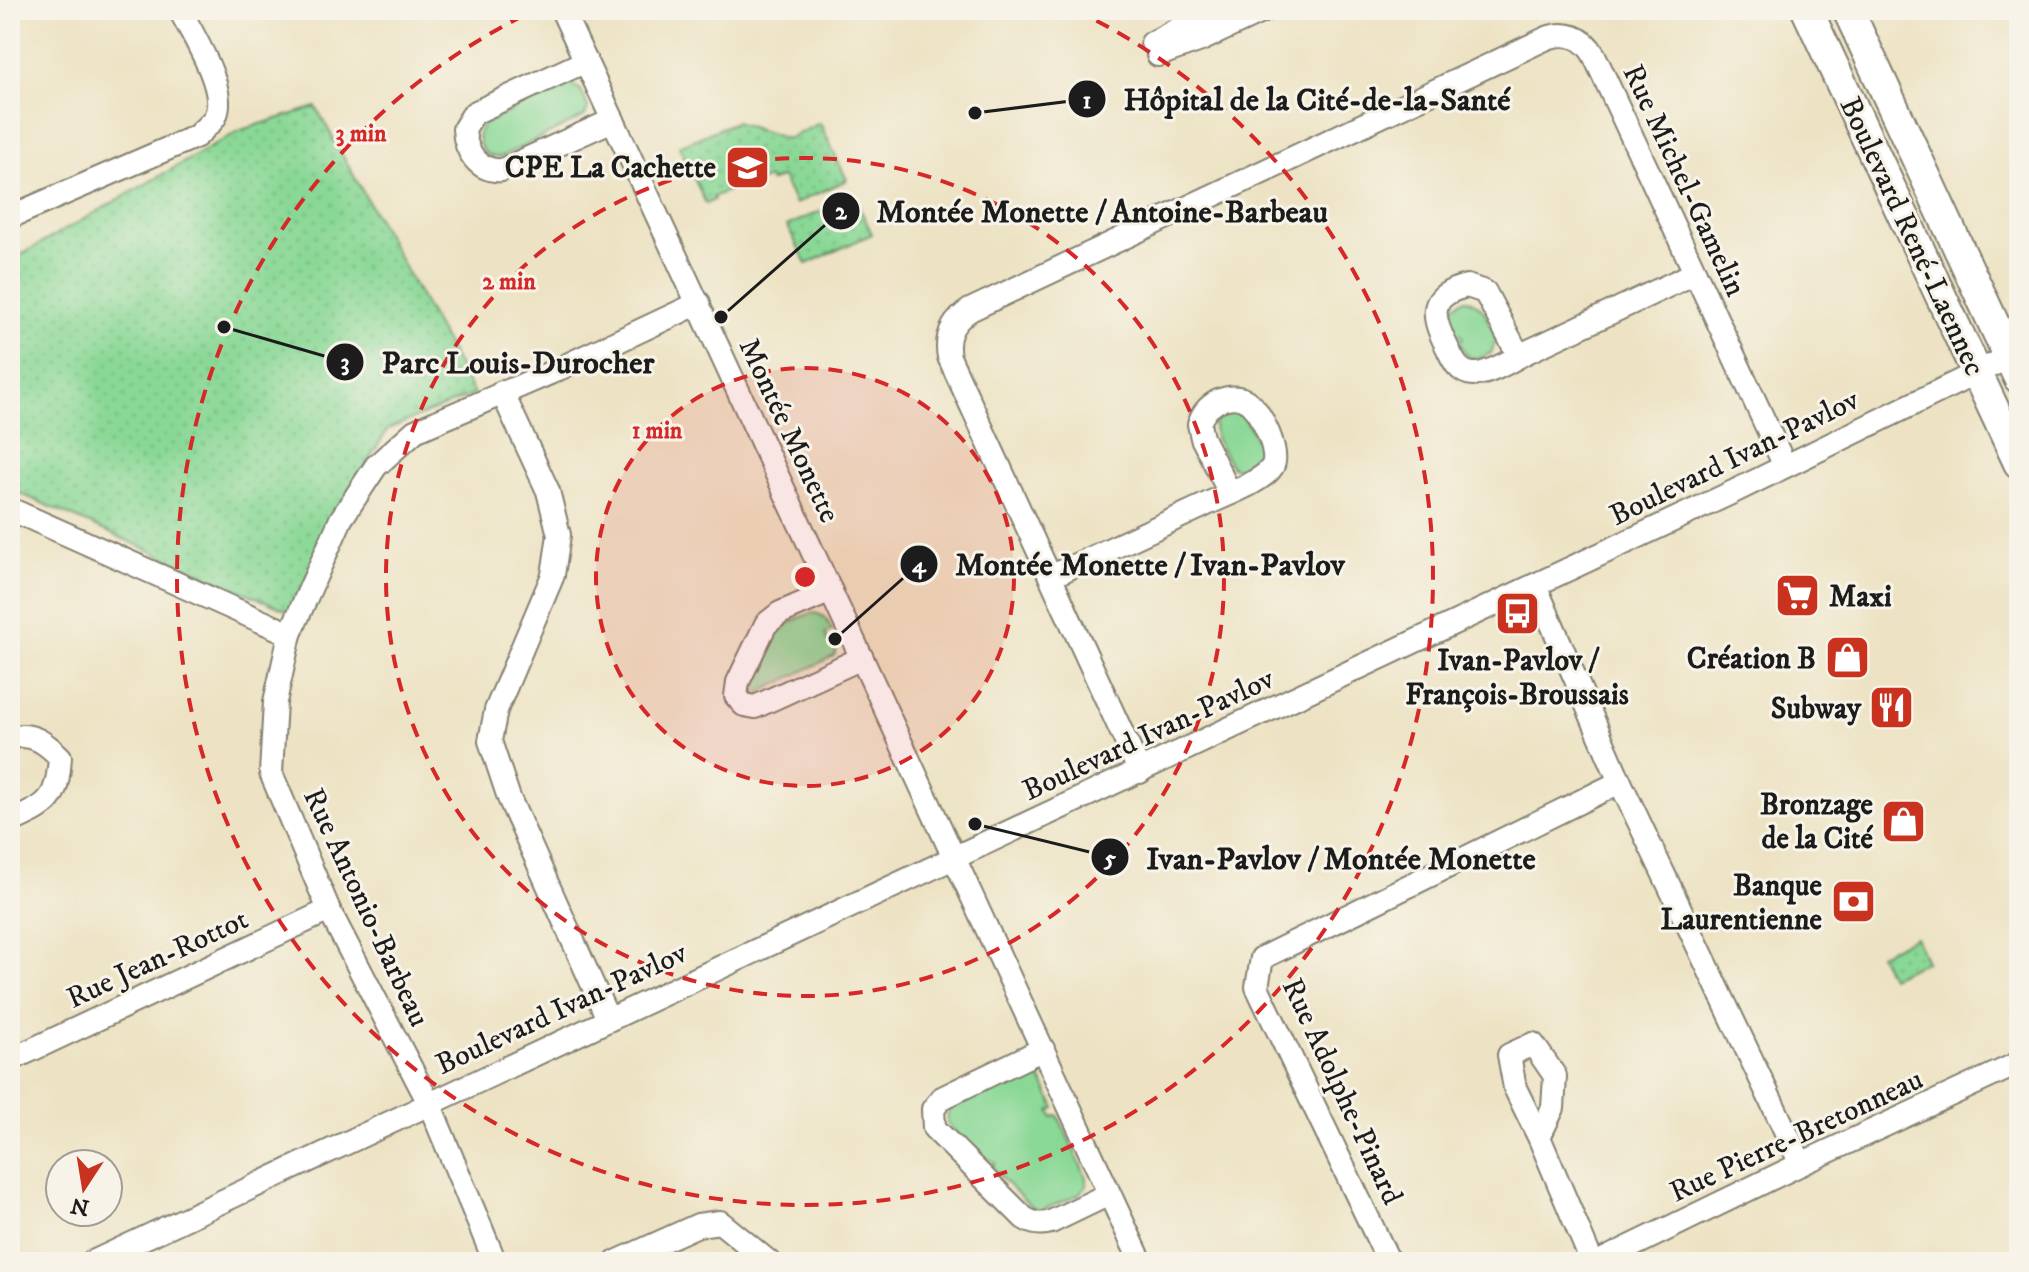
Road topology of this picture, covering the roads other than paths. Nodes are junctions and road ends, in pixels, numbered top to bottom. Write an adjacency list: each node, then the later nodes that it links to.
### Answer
1 (180, 10): 9 (street)
2 (562, 10): 7 (street, Montée Monette)
3 (1214, 10): 4 (street)
4 (1265, 10)
5 (1807, 10): 14 (street, Boulevard René-Laennec)
6 (1848, 10): 13 (street, Boulevard René-Laennec)
7 (586, 61): 8 (street, Montée Monette); 8 (street)
8 (613, 120): 11 (street, Montée Monette)
9 (10, 217)
10 (1695, 273): 12 (street); 17 (street, Rue Michel-Gamelin); 20 (street, Rue Michel-Gamelin)
11 (699, 303): 15 (street, Rue Antonio-Barbeau); 22 (street, Montée Monette)
12 (1519, 356)
13 (2016, 362): 14 (street, Boulevard Ivan-Pavlov)
14 (1977, 373): 16 (street, Boulevard René-Laennec); 17 (street, Boulevard Ivan-Pavlov)
15 (502, 392): 23 (street, Rue Antonio-Barbeau); 31 (street)
16 (2019, 463)
17 (1785, 466): 21 (street, Boulevard Ivan-Pavlov)
18 (1230, 493): 20 (street)
19 (10, 509): 23 (street)
20 (1052, 576): 26 (street, Rue Michel-Gamelin)
21 (1535, 585): 26 (street, Boulevard Ivan-Pavlov); 27 (street)
22 (831, 591): 24 (street, Montée Monette); 24 (street)
23 (290, 634): 30 (street, Rue Antonio-Barbeau)
24 (862, 658): 29 (street, Montée Monette)
25 (10, 738): 28 (street)
26 (1140, 772): 29 (street, Boulevard Ivan-Pavlov)
27 (1620, 782): 37 (street); 44 (street, Rue Adolphe-Pinard)
28 (10, 822)
29 (954, 857): 31 (street, Boulevard Ivan-Pavlov); 32 (street, Montée Monette)
30 (329, 910): 33 (street, Rue Jean-Rottot); 35 (street, Rue Antonio-Barbeau)
31 (608, 1019): 35 (street, Boulevard Ivan-Pavlov)
32 (1043, 1049): 38 (street, Montée Monette); 38 (street)
33 (10, 1060)
34 (2019, 1063): 37 (street, Rue Pierre-Bretonneau)
35 (429, 1103): 39 (street, Boulevard Ivan-Pavlov); 40 (street, Rue Antonio-Barbeau)
36 (1539, 1137): 45 (street)
37 (1801, 1164): 46 (street, Rue Pierre-Bretonneau)
38 (1109, 1194): 43 (street, Montée Monette)
39 (93, 1262)
40 (495, 1262)
41 (616, 1262): 42 (street)
42 (769, 1262)
43 (1141, 1262)
44 (1389, 1262)
45 (1592, 1262)
46 (1599, 1262)

